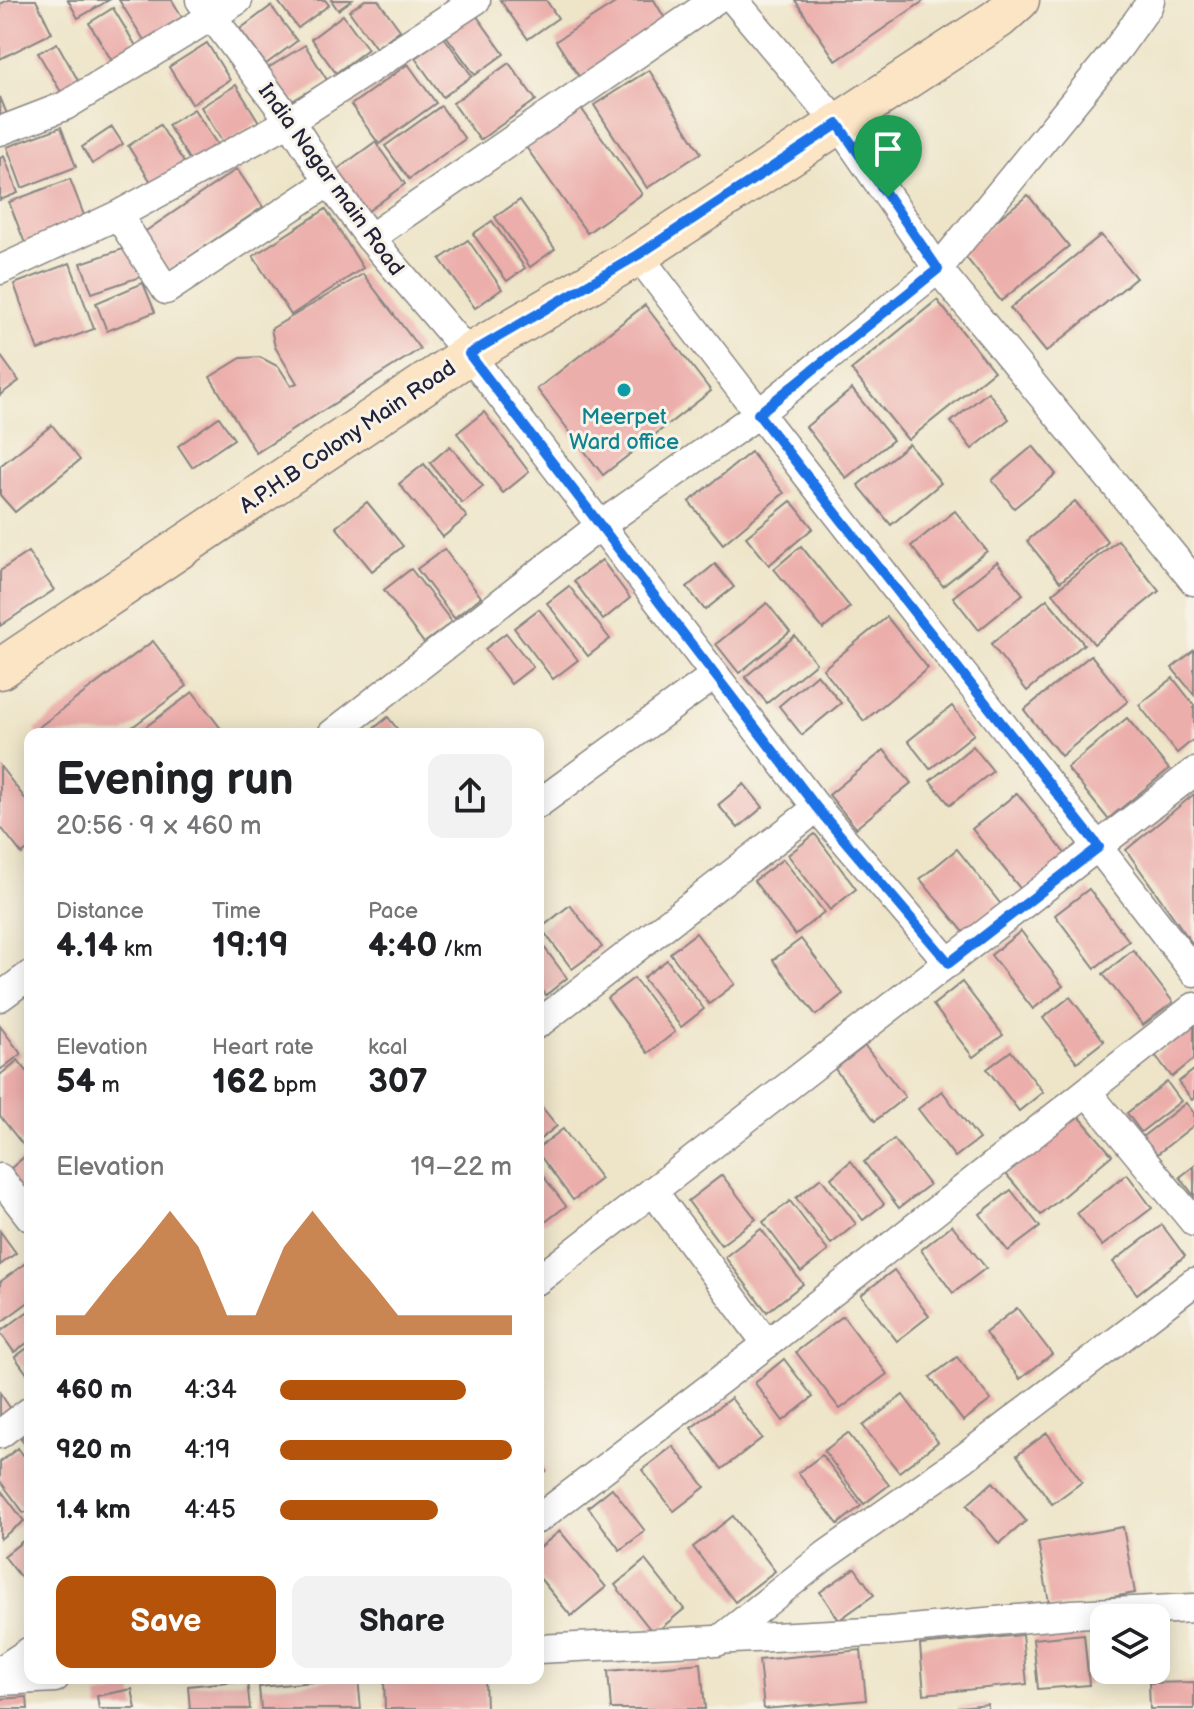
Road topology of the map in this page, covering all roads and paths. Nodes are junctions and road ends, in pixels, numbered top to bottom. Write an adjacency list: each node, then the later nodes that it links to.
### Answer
1 (238, 0): 7 (street)
2 (476, 0): 8 (street)
3 (715, 0): 13 (street)
4 (734, 0): 9 (street)
5 (1150, 0): 15 (street)
6 (1002, 6): 9 (street, A.P.H.B Colony Main Road)
7 (206, 9): 8 (street, India Nagar main Road); 10 (street)
8 (290, 121): 11 (street, India Nagar main Road); 12 (street)
9 (838, 124): 14 (street, A.P.H.B Colony Main Road); 15 (street)
10 (0, 131)
11 (329, 182): 12 (street); 13 (street, India Nagar main Road)
12 (118, 215): 16 (street)
13 (370, 238): 17 (street, India Nagar main Road)
14 (638, 255): 17 (street, A.P.H.B Colony Main Road); 18 (street)
15 (938, 269): 18 (street); 20 (street)
16 (0, 270)
17 (469, 354): 19 (street, India Nagar main Road); 21 (street, A.P.H.B Colony Main Road)
18 (758, 414): 19 (street); 27 (street)
19 (601, 525): 22 (street, India Nagar main Road); 23 (street)
20 (1194, 581)
21 (0, 669)
22 (715, 675): 25 (street); 26 (street, India Nagar main Road)
23 (340, 728)
24 (1194, 772): 27 (street)
25 (544, 800)
26 (817, 808): 28 (street, India Nagar main Road); 33 (street)
27 (1099, 847): 28 (street); 29 (street)
28 (949, 963): 36 (street)
29 (1194, 972)
30 (24, 979): 31 (street)
31 (0, 997)
32 (1194, 1007): 34 (street)
33 (544, 1019)
34 (1087, 1092): 38 (street); 41 (street)
35 (0, 1178): 37 (street)
36 (653, 1191): 39 (street); 41 (street)
37 (24, 1209)
38 (1194, 1222)
39 (544, 1275)
40 (1194, 1282): 46 (street)
41 (767, 1344): 44 (street)
42 (24, 1416): 43 (street)
43 (0, 1434)
44 (544, 1514)
45 (1194, 1608): 46 (street)
46 (717, 1642): 47 (street)
47 (544, 1649)
48 (24, 1655): 49 (street)
49 (0, 1671)
50 (24, 1680): 51 (street)
51 (0, 1681)

